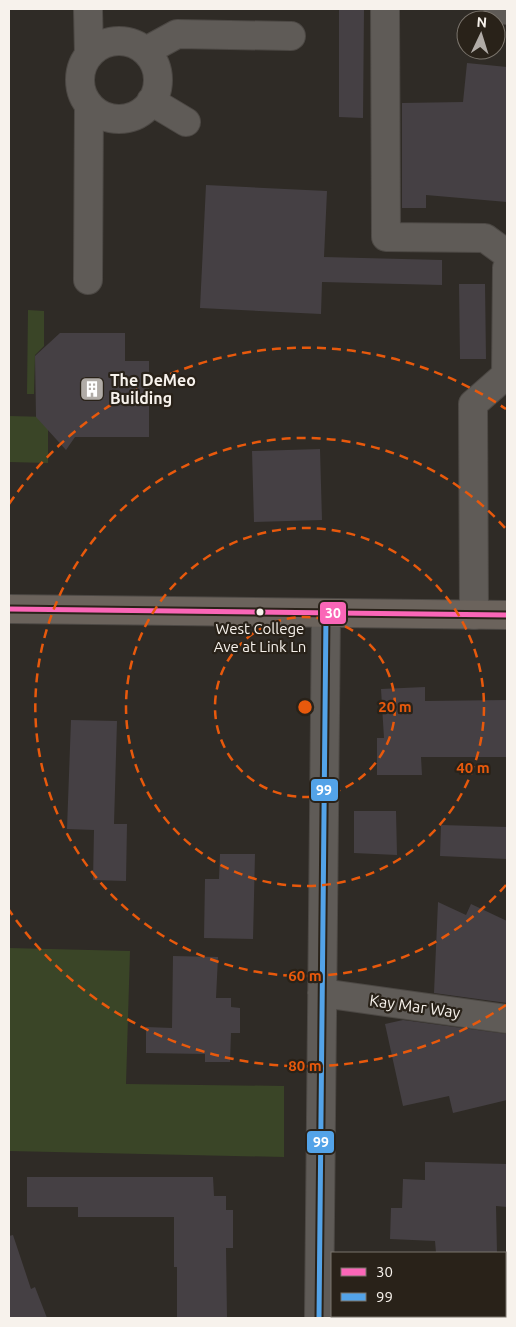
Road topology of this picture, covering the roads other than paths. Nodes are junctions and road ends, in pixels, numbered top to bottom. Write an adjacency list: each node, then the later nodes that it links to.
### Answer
1 (88, 9): 7 (street)
2 (385, 9): 11 (street)
3 (498, 9): 4 (street)
4 (507, 10)
5 (291, 36): 6 (street)
6 (146, 51): 7 (street); 8 (street)
7 (89, 55): 9 (street)
8 (151, 101): 9 (street); 10 (street)
9 (89, 105): 13 (street)
10 (186, 122)
11 (507, 254)
12 (507, 268): 16 (street)
13 (88, 280)
14 (9, 609): 15 (main road)
15 (326, 614): 16 (main road); 18 (street)
16 (474, 615): 17 (main road)
17 (507, 615)
18 (322, 993): 19 (street, Kay Mar Way); 20 (street)
19 (507, 1019)
20 (319, 1318)

